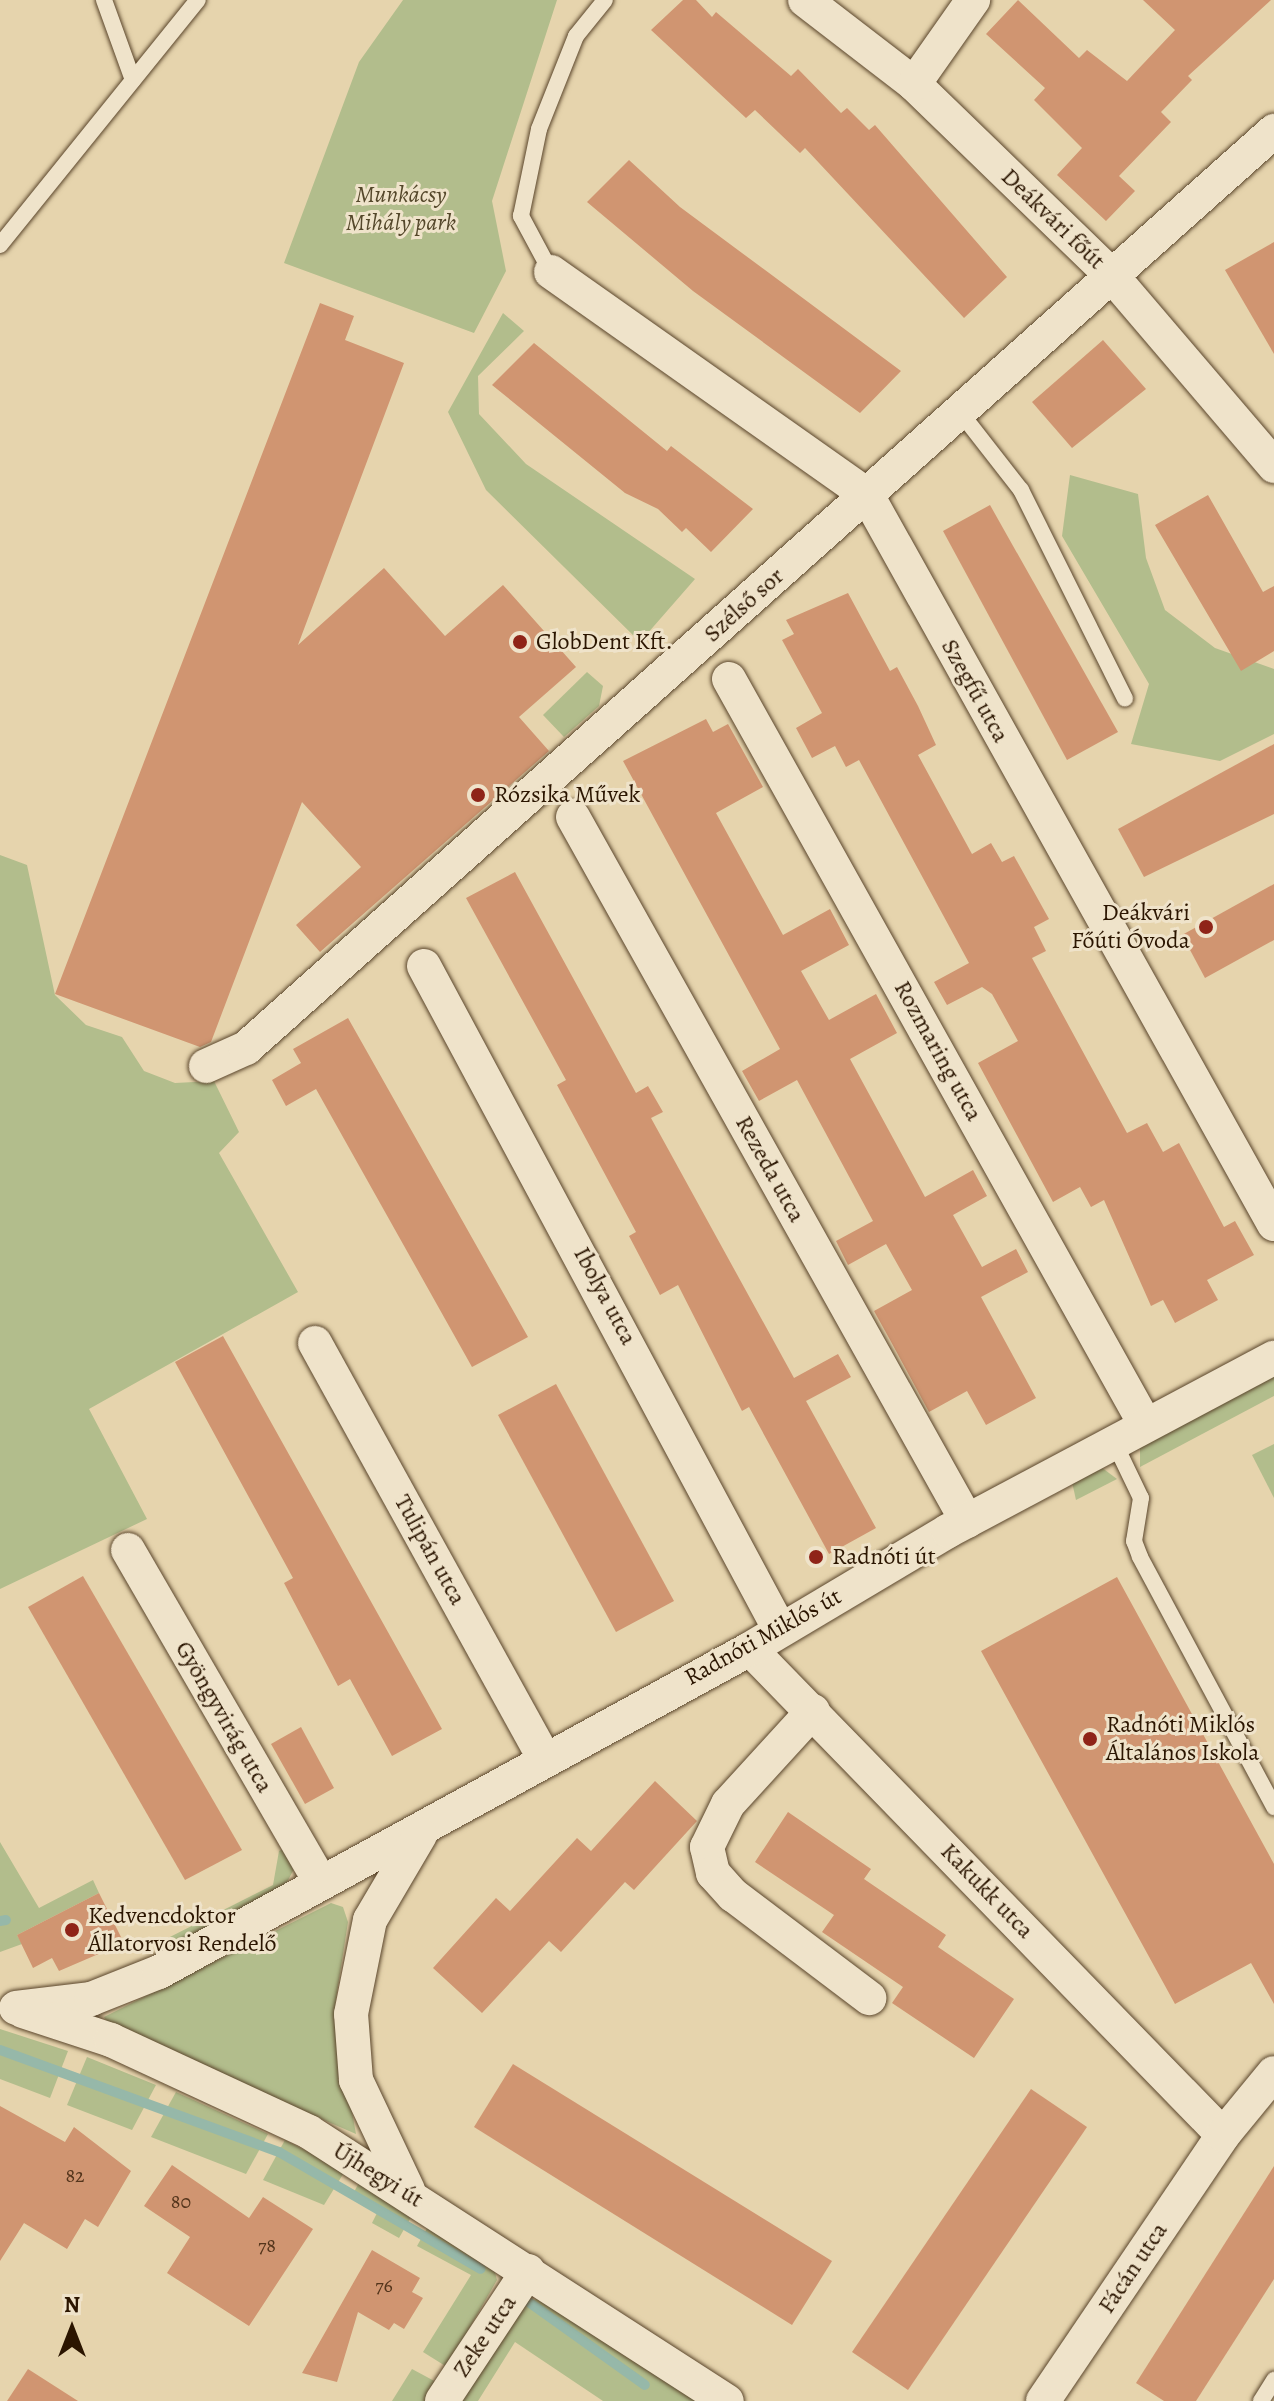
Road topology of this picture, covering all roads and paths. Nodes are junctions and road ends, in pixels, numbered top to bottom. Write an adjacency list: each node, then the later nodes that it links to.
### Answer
1 (104, 0): 6 (lane)
2 (198, 0): 6 (lane)
3 (605, 0): 10 (lane)
4 (805, 0): 7 (street, Deákvári főút)
5 (973, 0): 7 (street)
6 (133, 80): 9 (lane)
7 (914, 84): 11 (street, Deákvári főút)
8 (1271, 140): 11 (street, Szélső sor)
9 (0, 245)
10 (551, 272): 14 (street, Szegfű utca)
11 (1112, 276): 12 (street, Szélső sor); 13 (street, Deákvári főút)
12 (960, 412): 14 (street, Szélső sor); 16 (lane)
13 (1274, 466)
14 (867, 495): 19 (street, Szélső sor); 20 (street, Szegfű utca)
15 (729, 679): 23 (street, Rozmaring utca)
16 (1125, 699)
17 (573, 817): 25 (street, Rezeda utca)
18 (424, 966): 27 (street, Ibolya utca)
19 (206, 1066)
20 (1274, 1224)
21 (315, 1343): 30 (street, Tulipán utca)
22 (1274, 1358): 23 (street, Radnóti Miklós út)
23 (1145, 1424): 24 (street, Radnóti Miklós út)
24 (1114, 1442): 25 (street, Radnóti Miklós út); 31 (lane)
25 (967, 1521): 27 (street, Radnóti Miklós út)
26 (128, 1550): 33 (street, Gyöngyvirág utca)
27 (780, 1630): 28 (street, Radnóti Miklós út)
28 (750, 1649): 29 (street, Kakukk utca); 30 (street, Radnóti Miklós út)
29 (813, 1711): 34 (street); 37 (street, Kakukk utca)
30 (544, 1758): 32 (street, Radnóti Miklós út)
31 (1274, 1807)
32 (424, 1831): 33 (street, Radnóti Miklós út); 38 (street, Radnóti Miklós út)
33 (321, 1883): 35 (street, Radnóti Miklós út)
34 (869, 1998)
35 (8, 2007): 38 (street, Újhegyi út)
36 (1274, 2073): 37 (street, Fácán utca)
37 (1223, 2135): 43 (street, Fácán utca)
38 (410, 2194): 39 (street, Újhegyi út)
39 (528, 2271): 41 (street, Zeke utca); 42 (street, Újhegyi út)
40 (1274, 2380): 44 (lane)
41 (442, 2401)
42 (727, 2401)
43 (1043, 2401)
44 (1261, 2401)

